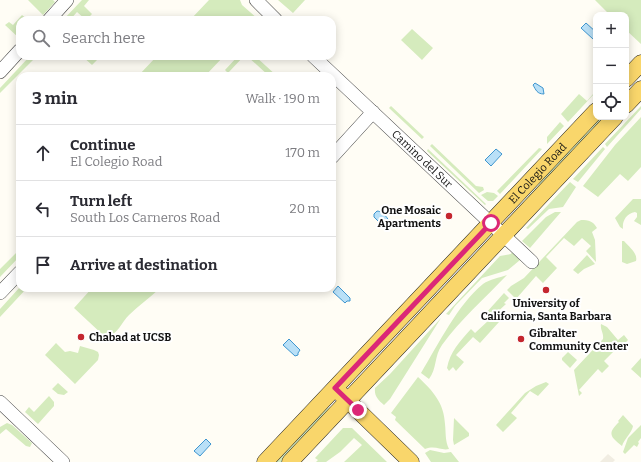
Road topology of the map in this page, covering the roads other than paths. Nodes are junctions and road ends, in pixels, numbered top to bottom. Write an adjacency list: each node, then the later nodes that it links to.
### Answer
1 (67, 0): 3 (street)
2 (256, 0): 4 (street)
3 (53, 16)
4 (272, 16)
5 (16, 54): 8 (street)
6 (317, 60): 9 (street, Camino del Sur)
7 (641, 63): 10 (main road)
8 (0, 72)
9 (330, 72)
10 (629, 76)
11 (336, 77): 14 (street, Camino del Sur)
12 (641, 89): 13 (main road)
13 (629, 102)
14 (373, 112): 17 (street); 18 (street, Camino del Sur)
15 (593, 114): 18 (main road, El Colegio Road)
16 (612, 120): 19 (main road, El Colegio Road)
17 (336, 152)
18 (491, 223): 19 (street, Camino del Sur); 23 (main road, El Colegio Road)
19 (504, 235): 20 (street, Camino del Sur); 24 (main road, El Colegio Road)
20 (532, 262)
21 (16, 276): 22 (street)
22 (0, 293)
23 (335, 388): 24 (main road); 27 (main road, El Colegio Road)
24 (348, 400): 28 (main road, El Colegio Road); 29 (main road)
25 (2, 408): 26 (street)
26 (63, 462)
27 (265, 462)
28 (290, 462)
29 (411, 462)

